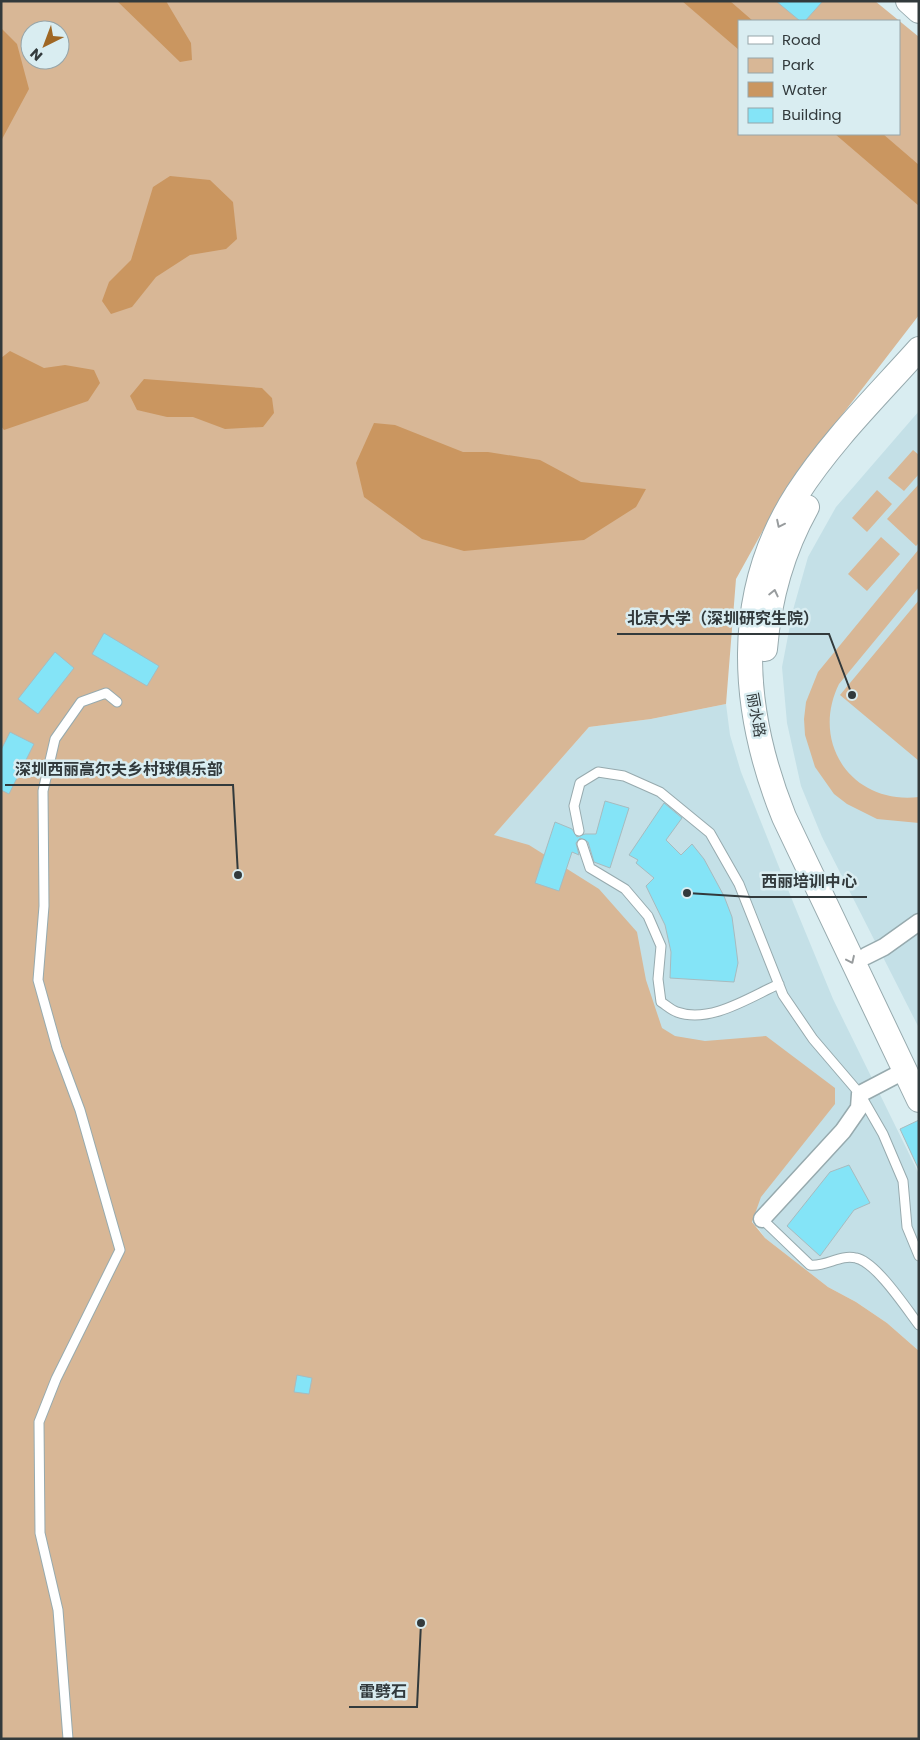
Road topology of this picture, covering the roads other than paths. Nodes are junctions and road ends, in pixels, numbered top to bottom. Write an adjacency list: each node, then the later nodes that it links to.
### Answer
1 (908, 1): 2 (main road)
2 (919, 11)
3 (919, 349): 11 (main road, 丽水路, one-way to 11)
4 (919, 371): 9 (main road, 丽水路, one-way to 4)
5 (117, 702): 17 (lane)
6 (579, 831): 10 (lane)
7 (582, 844): 10 (lane)
8 (919, 922): 9 (street)
9 (866, 956): 11 (main road, 丽水路)
10 (779, 984): 12 (lane)
11 (912, 1067): 12 (street); 13 (main road, 丽水路)
12 (860, 1094): 14 (street); 15 (lane)
13 (919, 1100)
14 (762, 1219): 16 (lane)
15 (919, 1256)
16 (919, 1325)
17 (68, 1739)

